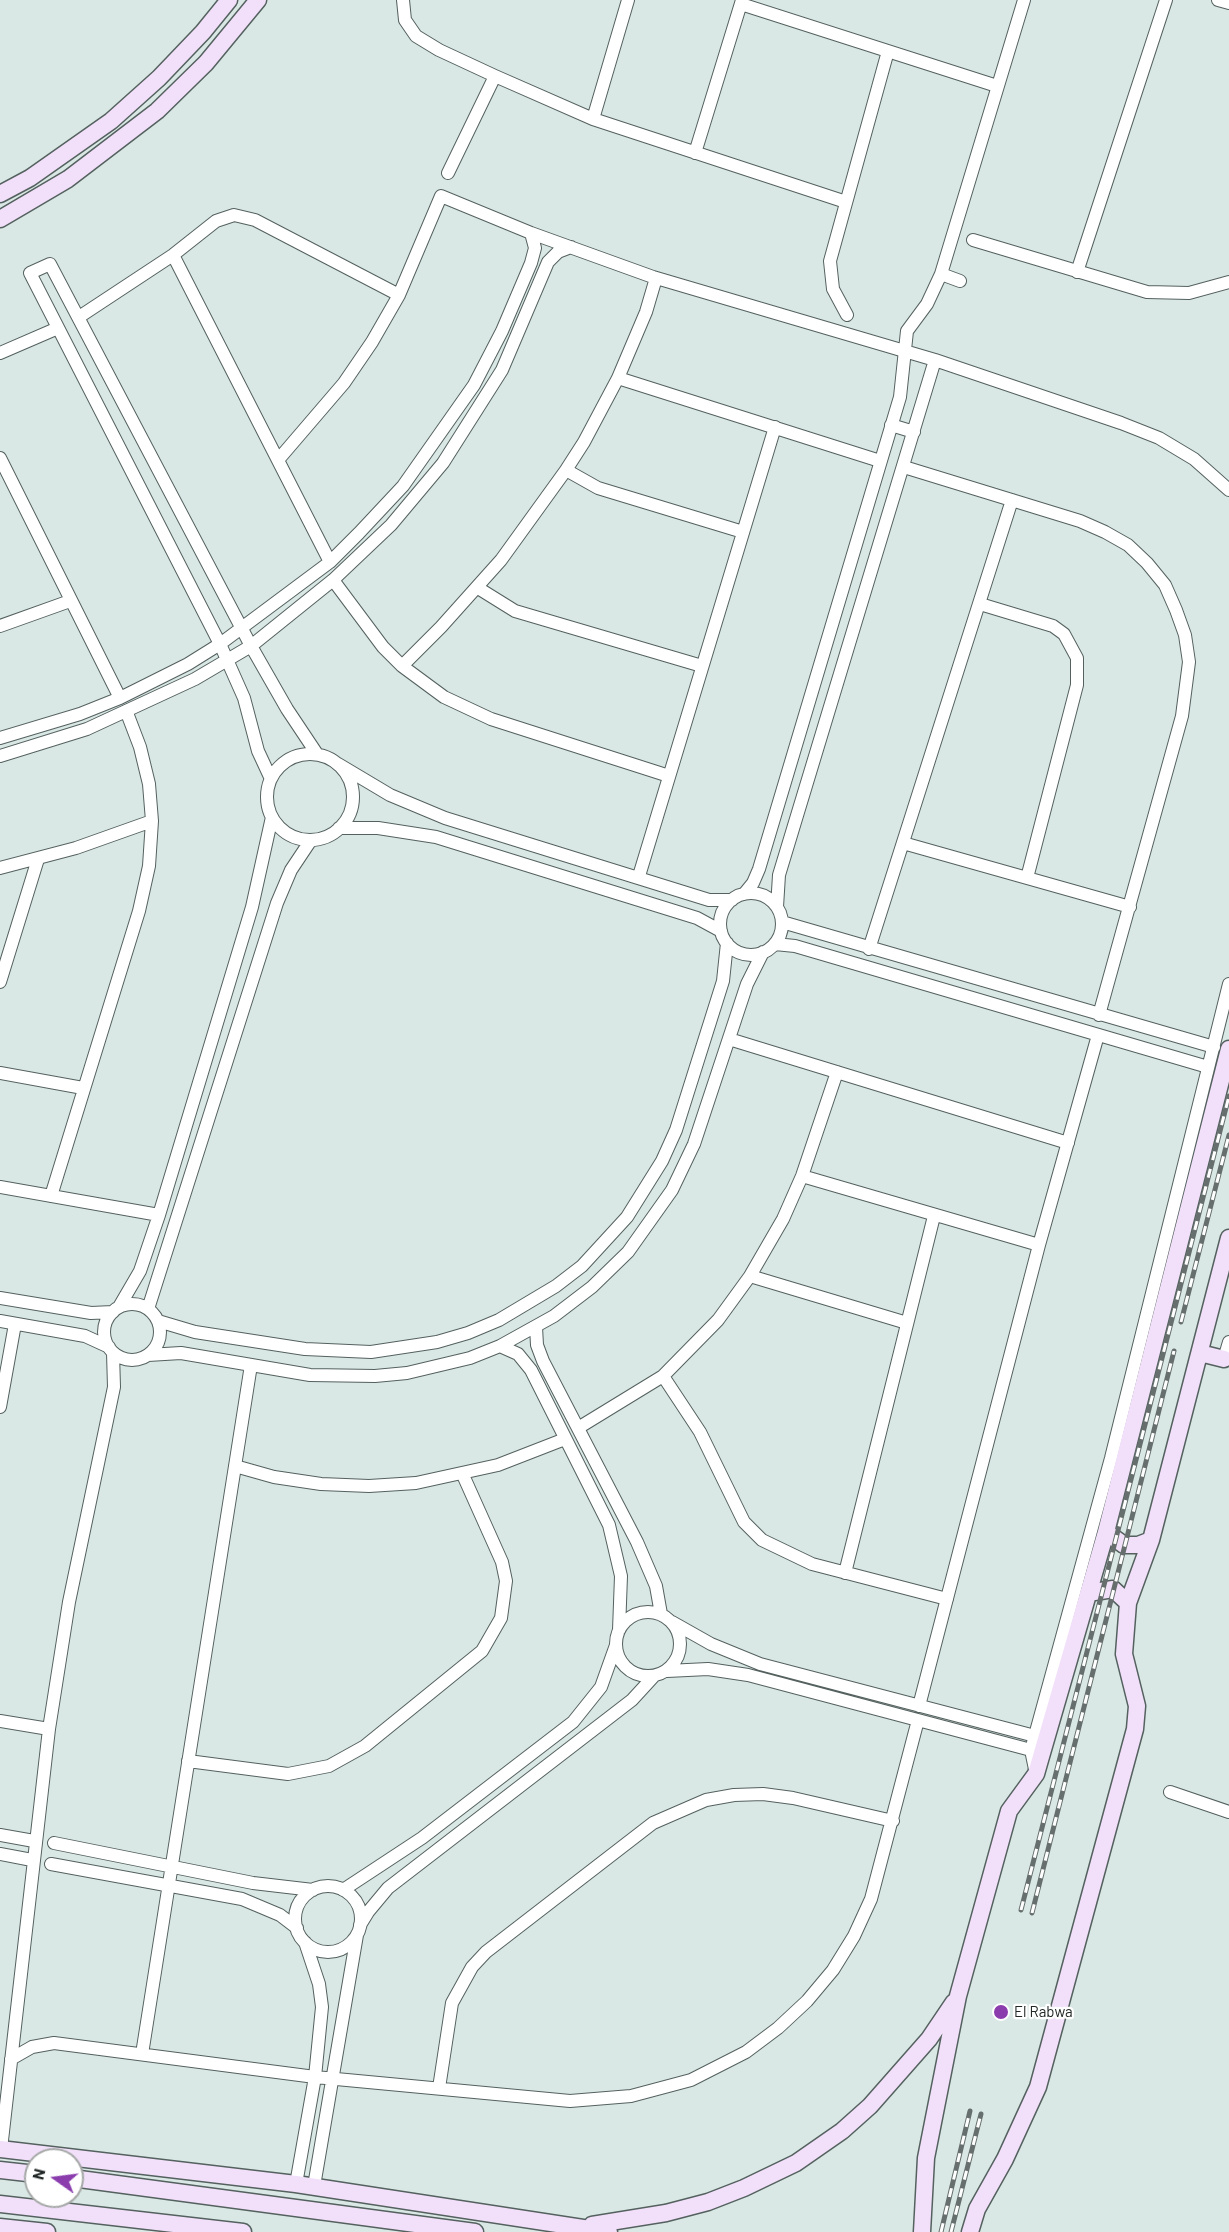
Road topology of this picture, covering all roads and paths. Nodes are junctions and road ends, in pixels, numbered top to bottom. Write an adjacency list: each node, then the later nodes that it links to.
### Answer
1 (229, 0): 16 (main road)
2 (258, 0): 18 (main road)
3 (403, 0): 11 (street)
4 (628, 0): 13 (street)
5 (1024, 0): 12 (street)
6 (1166, 0): 23 (street)
7 (1218, 0): 9 (street)
8 (741, 2): 10 (street); 14 (street)
9 (1229, 3)
10 (888, 51): 12 (street); 17 (street)
11 (495, 76): 13 (street); 15 (street)
12 (997, 86): 24 (street)
13 (593, 119): 14 (street)
14 (695, 153): 17 (street)
15 (448, 173)
16 (0, 194)
17 (846, 202): 31 (street)
18 (0, 219)
19 (531, 233): 21 (street); 26 (street); 30 (street)
20 (973, 240): 23 (street)
21 (571, 247): 25 (street); 29 (street)
22 (173, 255): 30 (street); 32 (street); 42 (street)
23 (1077, 272): 28 (street)
24 (941, 274): 27 (street); 34 (street)
25 (656, 278): 34 (street); 37 (street)
26 (524, 281): 29 (street); 49 (street)
27 (960, 281)
28 (1229, 282)
29 (539, 286): 50 (street)
30 (399, 295): 42 (street)
31 (847, 315)
32 (79, 316): 33 (street); 55 (street)
33 (58, 328): 35 (street); 56 (street)
34 (903, 351): 36 (street); 38 (street)
35 (0, 353)
36 (935, 360): 40 (street); 46 (street)
37 (618, 378): 39 (street); 45 (street)
38 (891, 425): 40 (street); 43 (street)
39 (775, 428): 43 (street); 48 (street)
40 (914, 432): 44 (street)
41 (0, 458): 52 (street)
42 (278, 460): 49 (street)
43 (880, 461): 80 (street)
44 (904, 467): 47 (street); 81 (street)
45 (566, 470): 48 (street); 51 (street)
46 (1229, 490)
47 (1012, 500): 53 (street); 82 (street)
48 (743, 532): 60 (street)
49 (330, 562): 55 (street)
50 (333, 580): 57 (street); 59 (street)
51 (478, 588): 59 (street); 60 (street)
52 (70, 600): 54 (street); 61 (street)
53 (980, 604): 74 (street); 79 (street)
54 (0, 626)
55 (241, 628): 56 (street); 57 (street)
56 (220, 644): 58 (street); 61 (street)
57 (251, 646): 58 (street); 64 (street)
58 (227, 660): 62 (street); 68 (street)
59 (402, 666): 67 (street)
60 (702, 666): 67 (street)
61 (120, 698): 63 (street)
62 (127, 713): 65 (street); 70 (street)
63 (0, 738)
64 (317, 754): 66 (street); 68 (street)
65 (0, 756)
66 (338, 764): 71 (street); 73 (street)
67 (669, 776): 78 (street)
68 (271, 778): 69 (street)
69 (272, 817): 72 (street); 104 (street)
70 (152, 820): 75 (street); 99 (street)
71 (339, 828): 72 (street); 76 (street)
72 (311, 840): 110 (street)
73 (523, 842): 76 (street); 78 (street)
74 (903, 843): 79 (street); 86 (street)
75 (38, 859): 77 (street); 88 (street)
76 (517, 862): 84 (street)
77 (0, 868)
78 (639, 876): 80 (street)
79 (1026, 878): 82 (street)
80 (738, 897): 81 (street); 84 (street)
81 (777, 907): 83 (street)
82 (1130, 907): 90 (street)
83 (782, 922): 85 (street); 86 (street)
84 (724, 937): 87 (street); 113 (street)
85 (775, 944): 87 (street); 92 (street)
86 (869, 949): 90 (street)
87 (763, 952): 93 (street)
88 (0, 982)
89 (1229, 984): 94 (street)
90 (1099, 1015): 91 (street)
91 (1156, 1030): 94 (street); 95 (street)
92 (1098, 1035): 95 (street); 100 (street)
93 (729, 1039): 97 (street); 116 (street)
94 (1221, 1048): 96 (street); 130 (main road)
95 (1151, 1051): 96 (street)
96 (1208, 1067): 145 (street)
97 (837, 1072): 100 (street); 101 (street)
98 (0, 1073): 99 (street)
99 (83, 1088): 103 (street)
100 (1068, 1143): 107 (street)
101 (802, 1176): 105 (street); 108 (street)
102 (0, 1187): 103 (street)
103 (51, 1196): 104 (street)
104 (159, 1215): 111 (street)
105 (934, 1216): 107 (street); 114 (street)
106 (1229, 1238): 120 (main road)
107 (1039, 1245): 134 (street)
108 (750, 1276): 114 (street); 124 (street)
109 (0, 1298): 111 (street)
110 (148, 1309): 111 (street); 113 (street)
111 (116, 1310): 119 (street)
112 (0, 1321): 115 (street)
113 (158, 1321): 121 (street)
114 (907, 1323): 132 (street)
115 (15, 1324): 119 (street); 125 (street)
116 (536, 1327): 118 (street); 126 (street)
117 (1229, 1342): 122 (street)
118 (500, 1346): 123 (street); 127 (street)
119 (111, 1350): 121 (street); 144 (street)
120 (1200, 1353): 122 (main road); 131 (main road)
121 (148, 1355): 123 (street)
122 (1224, 1359)
123 (251, 1365): 128 (street)
124 (663, 1376): 126 (street); 132 (street)
125 (0, 1407)
126 (578, 1428): 136 (street)
127 (565, 1439): 129 (street); 137 (street)
128 (235, 1466): 129 (street); 147 (street)
129 (464, 1475): 147 (street)
130 (1106, 1532): 131 (main road); 133 (main road)
131 (1151, 1540): 135 (main road)
132 (845, 1573): 134 (street)
133 (1088, 1593): 135 (main road); 148 (main road)
134 (947, 1599): 141 (street)
135 (1128, 1603): 185 (main road)
136 (667, 1618): 137 (street); 139 (street); 141 (street)
137 (619, 1630): 138 (street)
138 (616, 1645): 140 (street); 161 (street)
139 (667, 1671): 140 (street); 142 (street)
140 (654, 1676): 163 (street)
141 (919, 1706): 145 (street)
142 (918, 1720): 146 (street); 151 (street)
143 (0, 1721): 144 (street)
144 (48, 1729): 153 (street)
145 (1035, 1736): 146 (street)
146 (1031, 1750): 148 (street)
147 (188, 1761): 158 (street)
148 (1036, 1774): 165 (main road)
149 (1170, 1792): 150 (street)
150 (1229, 1812)
151 (893, 1821): 170 (street); 170 (street)
152 (0, 1835): 153 (street)
153 (34, 1842): 156 (street)
154 (54, 1843): 158 (street)
155 (0, 1854): 156 (street)
156 (32, 1860): 167 (street)
157 (51, 1864): 159 (street)
158 (171, 1868): 159 (street); 160 (street)
159 (169, 1884): 162 (street); 166 (street)
160 (313, 1890): 161 (street); 162 (street)
161 (343, 1890): 163 (street)
162 (297, 1928): 164 (street)
163 (359, 1930): 164 (street); 169 (street)
164 (304, 1942): 168 (street)
165 (958, 1996): 179 (main road); 180 (main road)
166 (142, 2054): 167 (street); 168 (street)
167 (10, 2059): 171 (street)
168 (315, 2077): 169 (street); 175 (street)
169 (332, 2078): 170 (street); 176 (street)
170 (438, 2088)
171 (0, 2149): 175 (main road)
172 (0, 2170): 173 (main road)
173 (24, 2173)
174 (84, 2180): 183 (main road)
175 (296, 2184): 176 (main road)
176 (314, 2186): 179 (main road)
177 (0, 2204): 182 (main road)
178 (0, 2227): 181 (main road)
179 (576, 2227): 184 (main road)
180 (921, 2230)
181 (47, 2232)
182 (243, 2232)
183 (475, 2232)
184 (609, 2232)
185 (970, 2232)

